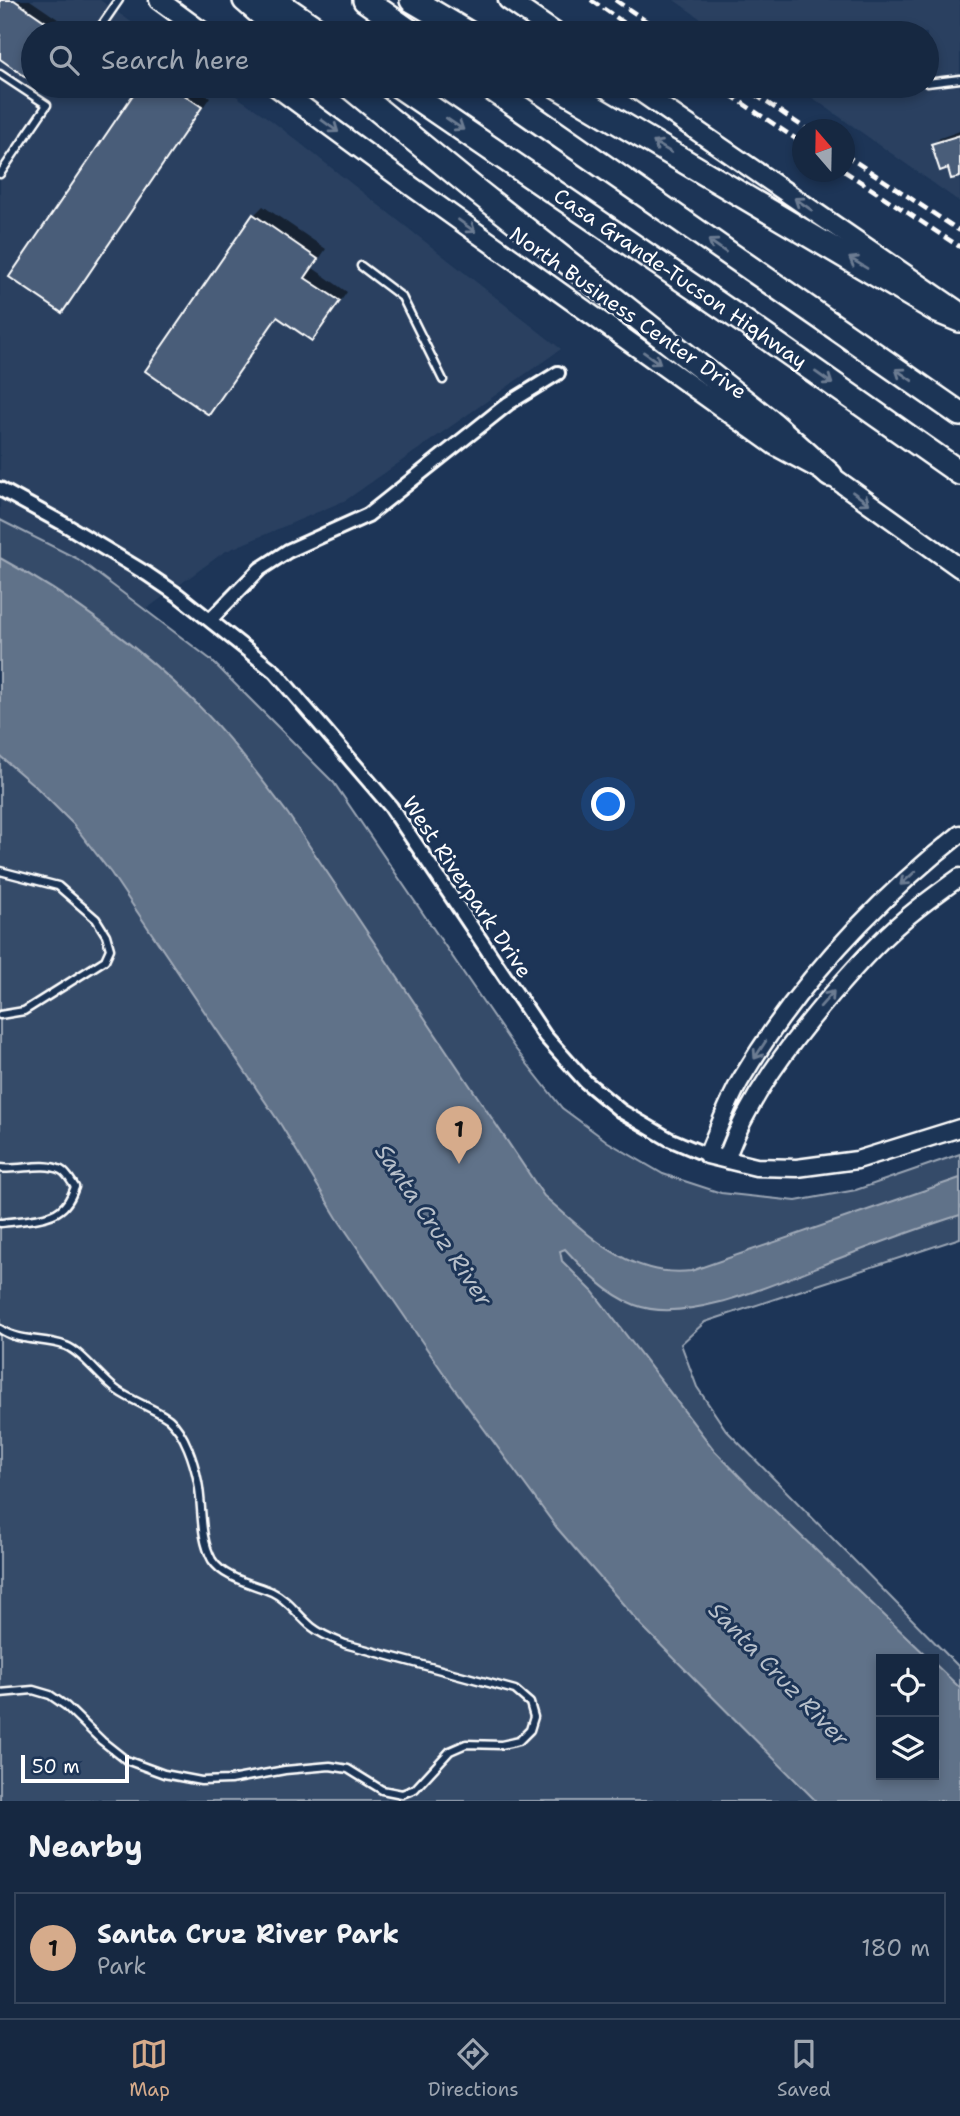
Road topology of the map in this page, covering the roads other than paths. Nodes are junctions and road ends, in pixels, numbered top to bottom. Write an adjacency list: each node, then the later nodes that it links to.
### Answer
1 (119, 0): 8 (lane)
2 (159, 0): 9 (main road)
3 (245, 0): 10 (highway)
4 (274, 0): 11 (highway)
5 (365, 0): 12 (highway)
6 (412, 0): 13 (highway)
7 (508, 0): 14 (main road)
8 (105, 21)
9 (188, 21)
10 (269, 21)
11 (305, 21)
12 (395, 21)
13 (448, 21)
14 (539, 21)
15 (0, 74): 18 (lane)
16 (960, 79): 17 (lane)
17 (939, 82)
18 (21, 88)
19 (36, 98): 26 (lane)
20 (291, 98): 34 (main road, North Business Center Drive, one-way to 34)
21 (364, 98): 34 (highway)
22 (417, 98): 33 (highway, Casa Grande-Tucson Highway, one-way to 33)
23 (505, 98): 32 (highway, one-way to 23)
24 (577, 98): 29 (highway, one-way to 24)
25 (649, 98): 28 (main road, one-way to 25)
26 (0, 173)
27 (361, 266): 31 (lane)
28 (960, 312)
29 (960, 320)
30 (558, 373): 37 (street)
31 (443, 380)
32 (960, 414)
33 (960, 473)
34 (830, 475): 36 (main road, North Business Center Drive, one-way to 36)
35 (0, 489): 37 (street, West Riverpark Drive)
36 (960, 569)
37 (210, 620): 43 (street, West Riverpark Drive)
38 (960, 834): 43 (street, one-way to 43)
39 (0, 871): 41 (lane)
40 (960, 877): 44 (street, one-way to 40)
41 (0, 1015)
42 (960, 1128): 44 (street)
43 (707, 1154): 44 (street)
44 (726, 1159)
45 (0, 1168): 46 (lane)
46 (0, 1223)
47 (0, 1329): 48 (lane)
48 (0, 1693)

